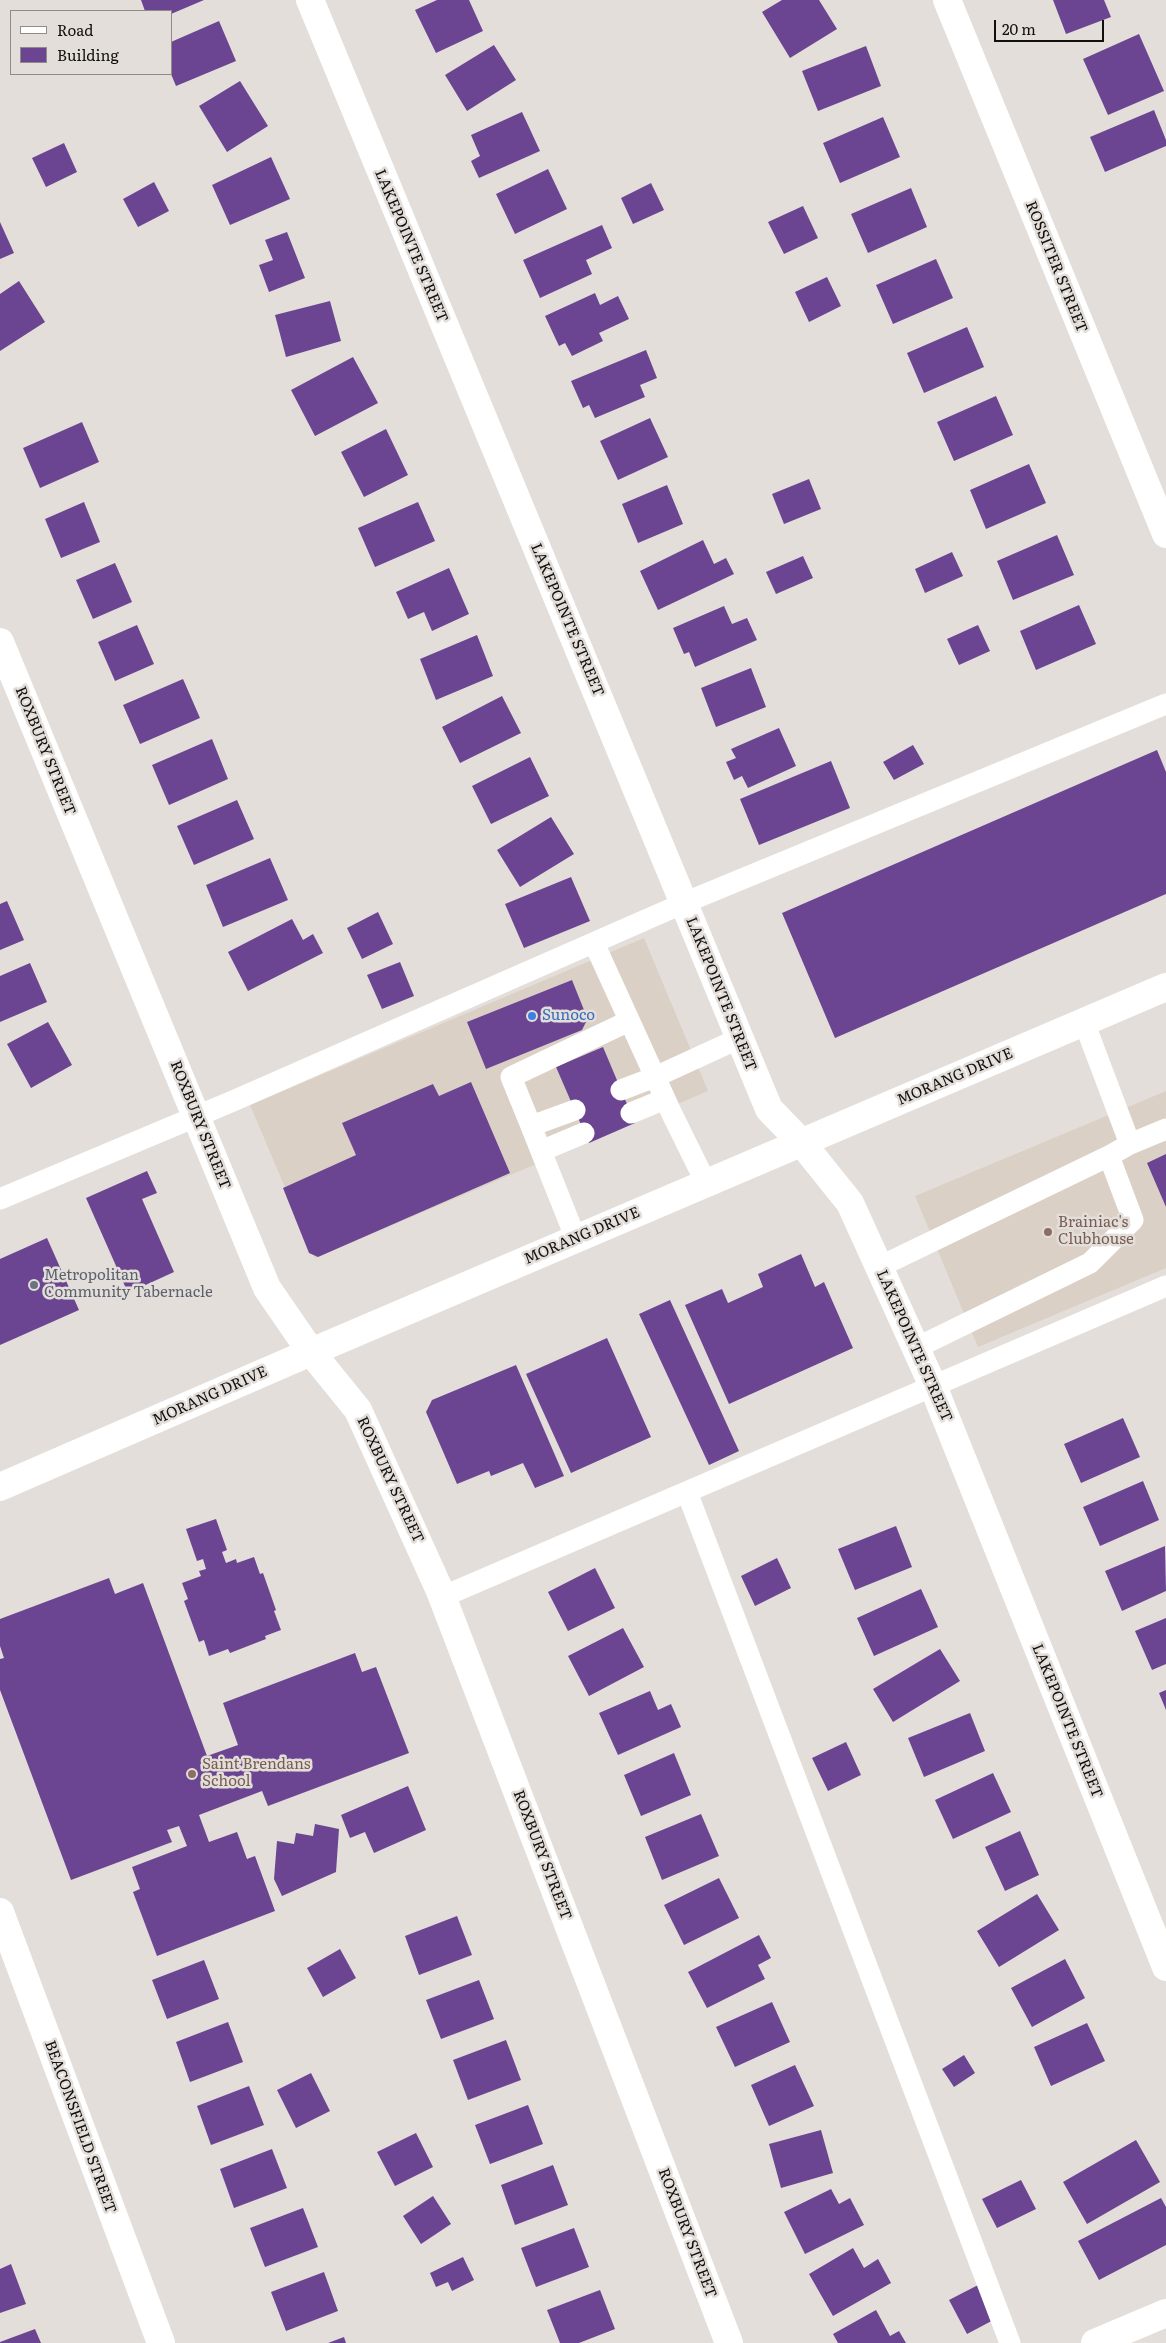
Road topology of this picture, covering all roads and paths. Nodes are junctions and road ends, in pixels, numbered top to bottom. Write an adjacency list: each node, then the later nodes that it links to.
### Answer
1 (310, 0): 6 (street, LAKEPOINTE STREET)
2 (946, 0): 3 (street, ROSSITER STREET)
3 (1166, 534)
4 (0, 642): 17 (street, ROXBURY STREET)
5 (1166, 704): 6 (lane)
6 (684, 903): 7 (lane); 11 (street, LAKEPOINTE STREET)
7 (594, 943): 9 (lane); 17 (lane)
8 (1166, 987): 10 (street, MORANG DRIVE)
9 (629, 1021): 12 (lane); 18 (lane)
10 (1084, 1022): 21 (street, MORANG DRIVE); 22 (lane)
11 (740, 1038): 12 (lane); 21 (street, LAKEPOINTE STREET)
12 (655, 1077): 13 (lane); 14 (lane)
13 (621, 1090)
14 (665, 1100): 16 (lane); 25 (lane)
15 (575, 1110): 18 (lane)
16 (631, 1113)
17 (196, 1117): 26 (lane); 31 (street, ROXBURY STREET)
18 (531, 1126): 23 (lane)
19 (1166, 1129): 22 (lane)
20 (584, 1133): 23 (lane)
21 (801, 1142): 25 (street, MORANG DRIVE); 28 (street, LAKEPOINTE STREET)
22 (1130, 1144): 24 (lane)
23 (541, 1151): 27 (lane)
24 (1109, 1156): 28 (lane); 30 (lane)
25 (706, 1183): 27 (street, MORANG DRIVE)
26 (0, 1199)
27 (576, 1239): 31 (street, MORANG DRIVE)
28 (879, 1266): 30 (street, LAKEPOINTE STREET)
29 (1166, 1286): 32 (lane)
30 (916, 1348): 32 (street, LAKEPOINTE STREET)
31 (311, 1352): 33 (street, MORANG DRIVE); 35 (street, ROXBURY STREET)
32 (933, 1386): 34 (lane); 37 (street, LAKEPOINTE STREET)
33 (0, 1487)
34 (687, 1492): 35 (lane); 41 (lane)
35 (442, 1597): 40 (street, ROXBURY STREET)
36 (0, 1912): 39 (street, BEACONSFIELD STREET)
37 (1166, 1967)
38 (1166, 2313): 42 (street)
39 (161, 2343)
40 (729, 2343)
41 (1010, 2343)
42 (1095, 2343)

